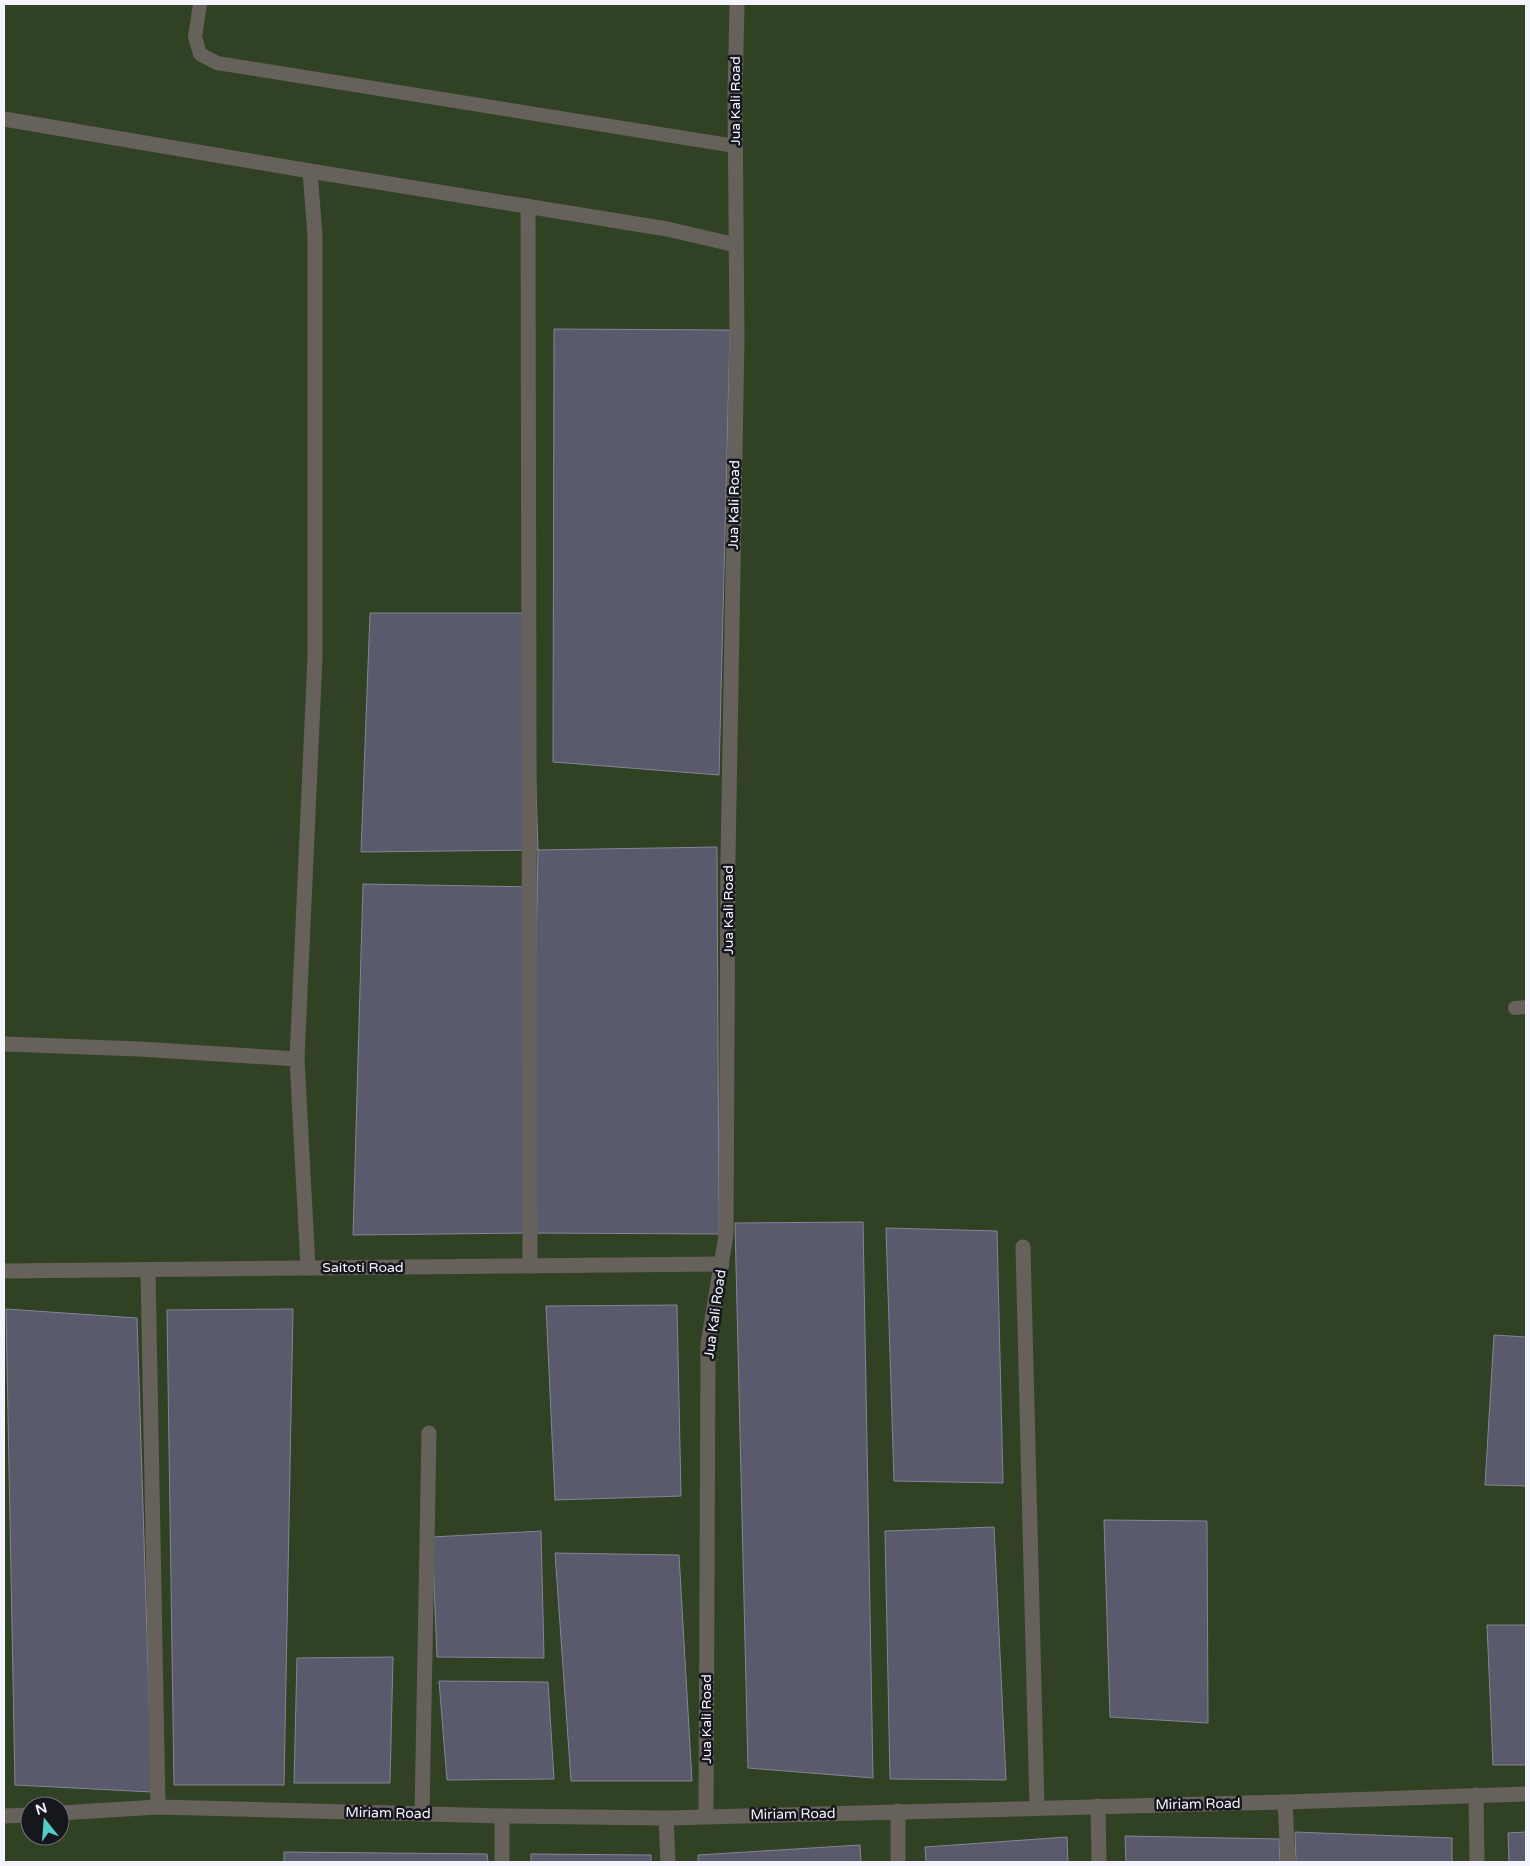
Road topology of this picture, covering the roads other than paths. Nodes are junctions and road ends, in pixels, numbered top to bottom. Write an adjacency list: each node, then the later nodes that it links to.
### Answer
1 (200, 4): 4 (lane)
2 (737, 4): 4 (street, Jua Kali Road)
3 (4, 119): 5 (street)
4 (735, 146): 7 (street, Jua Kali Road)
5 (310, 172): 6 (street); 9 (street)
6 (528, 206): 7 (street); 12 (street)
7 (736, 245): 11 (street, Jua Kali Road)
8 (4, 1044): 9 (street)
9 (297, 1059): 13 (street)
10 (1024, 1247): 22 (street)
11 (722, 1264): 12 (street, Saitoti Road); 29 (street, Jua Kali Road)
12 (530, 1266): 13 (street, Saitoti Road)
13 (308, 1268): 14 (street, Saitoti Road)
14 (148, 1270): 15 (street, Saitoti Road); 21 (street)
15 (4, 1271)
16 (429, 1433): 25 (street)
17 (1526, 1794): 18 (street, Miriam Road)
18 (1476, 1795): 19 (street, Miriam Road); 36 (street)
19 (1285, 1802): 20 (street, Miriam Road); 35 (street)
20 (1098, 1806): 22 (street, Miriam Road); 34 (street)
21 (158, 1807): 24 (street, Miriam Road); 25 (street, Miriam Road)
22 (1037, 1807): 23 (street, Miriam Road)
23 (898, 1811): 29 (street, Miriam Road); 33 (street)
24 (70, 1812)
25 (422, 1814): 28 (street, Miriam Road)
26 (20, 1815): 27 (street)
27 (4, 1816)
28 (502, 1816): 30 (street, Miriam Road); 31 (street)
29 (706, 1816): 30 (street, Miriam Road)
30 (666, 1818): 32 (street)
31 (502, 1862)
32 (668, 1862)
33 (898, 1862)
34 (1099, 1862)
35 (1288, 1862)
36 (1477, 1862)

